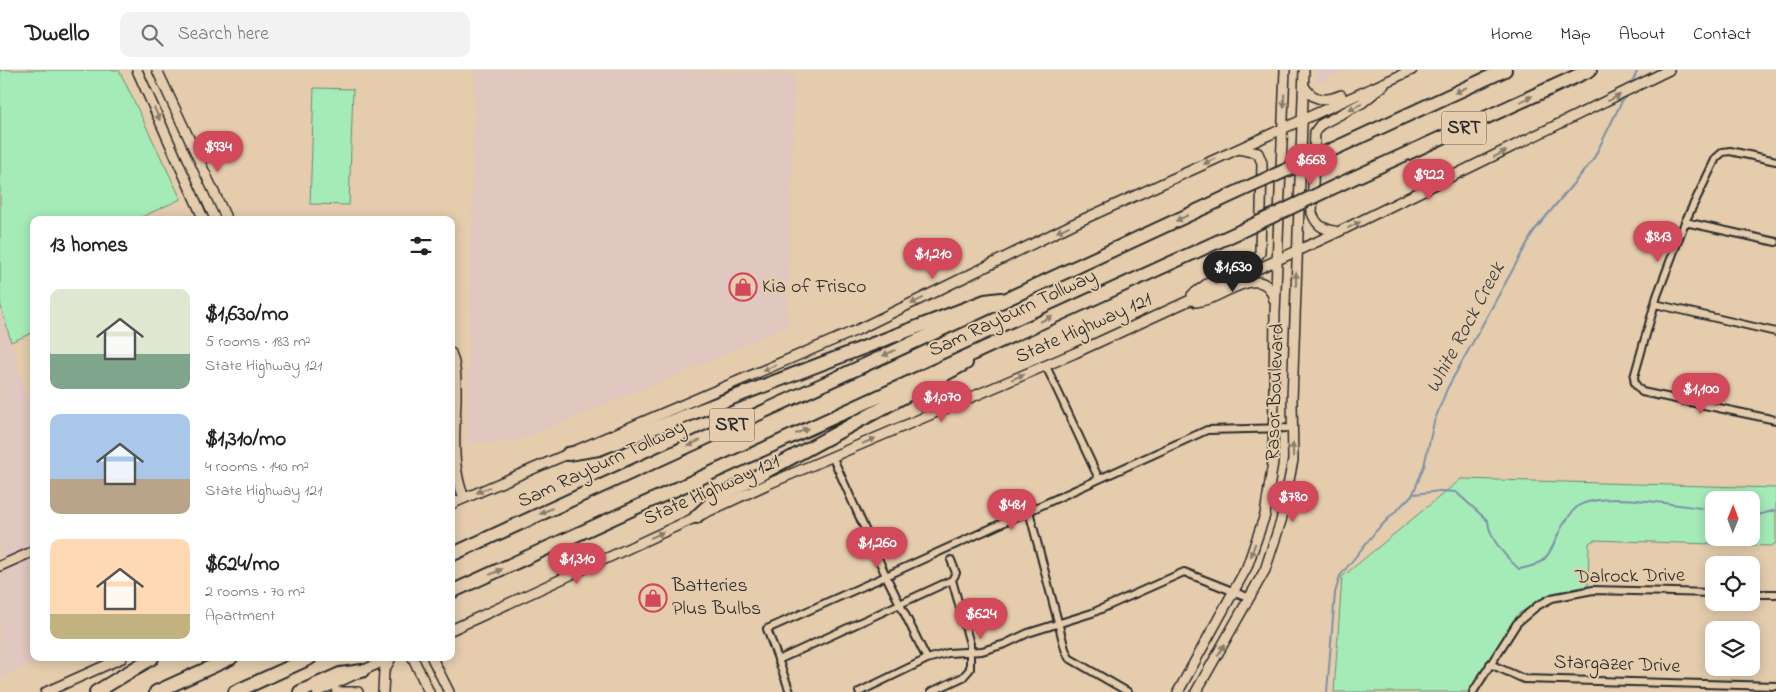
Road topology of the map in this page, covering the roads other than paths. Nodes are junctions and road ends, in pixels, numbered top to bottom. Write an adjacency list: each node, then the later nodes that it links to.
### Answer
1 (137, 70): 15 (main road, one-way to 15)
2 (1285, 70): 12 (main road, Rasor Boulevard, one-way to 12)
3 (1304, 70): 10 (main road, Rasor Boulevard)
4 (1412, 70): 9 (main road)
5 (1505, 70): 22 (highway, Sam Rayburn Tollway / SRT, one-way to 22, bridge)
6 (1590, 70): 27 (highway, Sam Rayburn Tollway / SRT, one-way to 6, bridge)
7 (158, 71): 16 (main road)
8 (1666, 72): 18 (main road, State Highway 121, one-way to 8)
9 (1393, 77): 10 (main road); 11 (main road); 18 (main road, one-way to 18)
10 (1304, 85): 11 (main road, Rasor Boulevard)
11 (1303, 120): 12 (main road); 20 (main road, Rasor Boulevard)
12 (1283, 128): 13 (main road); 21 (main road, Rasor Boulevard)
13 (1236, 149): 24 (main road); 34 (main road, one-way to 34)
14 (1776, 161): 17 (street)
15 (202, 216)
16 (225, 216)
17 (1685, 222): 19 (street); 23 (street)
18 (1338, 232): 20 (main road, State Highway 121)
19 (1776, 242)
20 (1296, 251): 21 (main road, State Highway 121); 33 (main road, Rasor Boulevard, one-way to 20)
21 (1278, 259): 24 (main road, State Highway 121); 25 (main road, Rasor Boulevard)
22 (1014, 298): 34 (highway); 43 (highway, Sam Rayburn Tollway / SRT, one-way to 43)
23 (1654, 304): 26 (street); 30 (street)
24 (1178, 306): 25 (main road); 28 (main road, State Highway 121)
25 (1275, 310): 32 (main road, Rasor Boulevard)
26 (1776, 332)
27 (1002, 340): 41 (highway); 48 (highway, Sam Rayburn Tollway / SRT, one-way to 27)
28 (1046, 366): 35 (main road, State Highway 121, one-way to 28); 37 (street)
29 (455, 375): 31 (main road)
30 (1776, 420)
31 (455, 422)
32 (1274, 428): 33 (street); 37 (street); 49 (main road, Rasor Boulevard, one-way to 49)
33 (1292, 428): 53 (main road, Rasor Boulevard, one-way to 33)
34 (568, 454): 38 (main road, one-way to 38)
35 (832, 456): 41 (main road, State Highway 121); 46 (street)
36 (455, 469): 38 (main road)
37 (1099, 479): 40 (street)
38 (464, 498): 39 (main road)
39 (455, 502)
40 (1029, 511): 46 (street); 55 (street)
41 (696, 517): 56 (main road, State Highway 121, one-way to 41)
42 (30, 553): 45 (main road)
43 (455, 553)
44 (951, 560): 47 (street)
45 (0, 566)
46 (886, 576): 54 (street); 59 (street)
47 (952, 580): 54 (street); 57 (street)
48 (455, 590)
49 (1234, 591): 53 (street); 55 (street); 87 (main road, Rasor Boulevard)
50 (1705, 594): 68 (street, Dalrock Drive)
51 (1760, 594): 52 (street)
52 (1776, 594)
53 (1250, 598): 88 (main road, Rasor Boulevard, one-way to 53)
54 (899, 604): 58 (street); 59 (street)
55 (1059, 623): 57 (street); 86 (street)
56 (455, 628)
57 (970, 653): 58 (street); 85 (street)
58 (927, 659): 84 (street)
59 (778, 660): 83 (street)
60 (115, 661): 72 (main road)
61 (147, 661): 73 (highway)
62 (224, 661): 74 (highway)
63 (303, 661): 75 (highway)
64 (384, 661): 69 (main road)
65 (389, 661): 80 (main road)
66 (414, 661): 81 (main road)
67 (434, 661): 82 (main road)
68 (1490, 664): 71 (street, Stargazer Drive); 89 (street, Dalrock Drive)
69 (362, 671): 76 (highway); 77 (main road)
70 (1776, 686): 71 (street, Stargazer Drive)
71 (1742, 689)
72 (46, 692)
73 (96, 692)
74 (156, 692)
75 (235, 692)
76 (300, 692)
77 (317, 692)
78 (337, 692): 79 (main road)
79 (358, 692)
80 (383, 692)
81 (429, 692)
82 (448, 692)
83 (790, 692)
84 (859, 692)
85 (930, 692)
86 (1128, 692)
87 (1178, 692)
88 (1196, 692)
89 (1473, 692)

